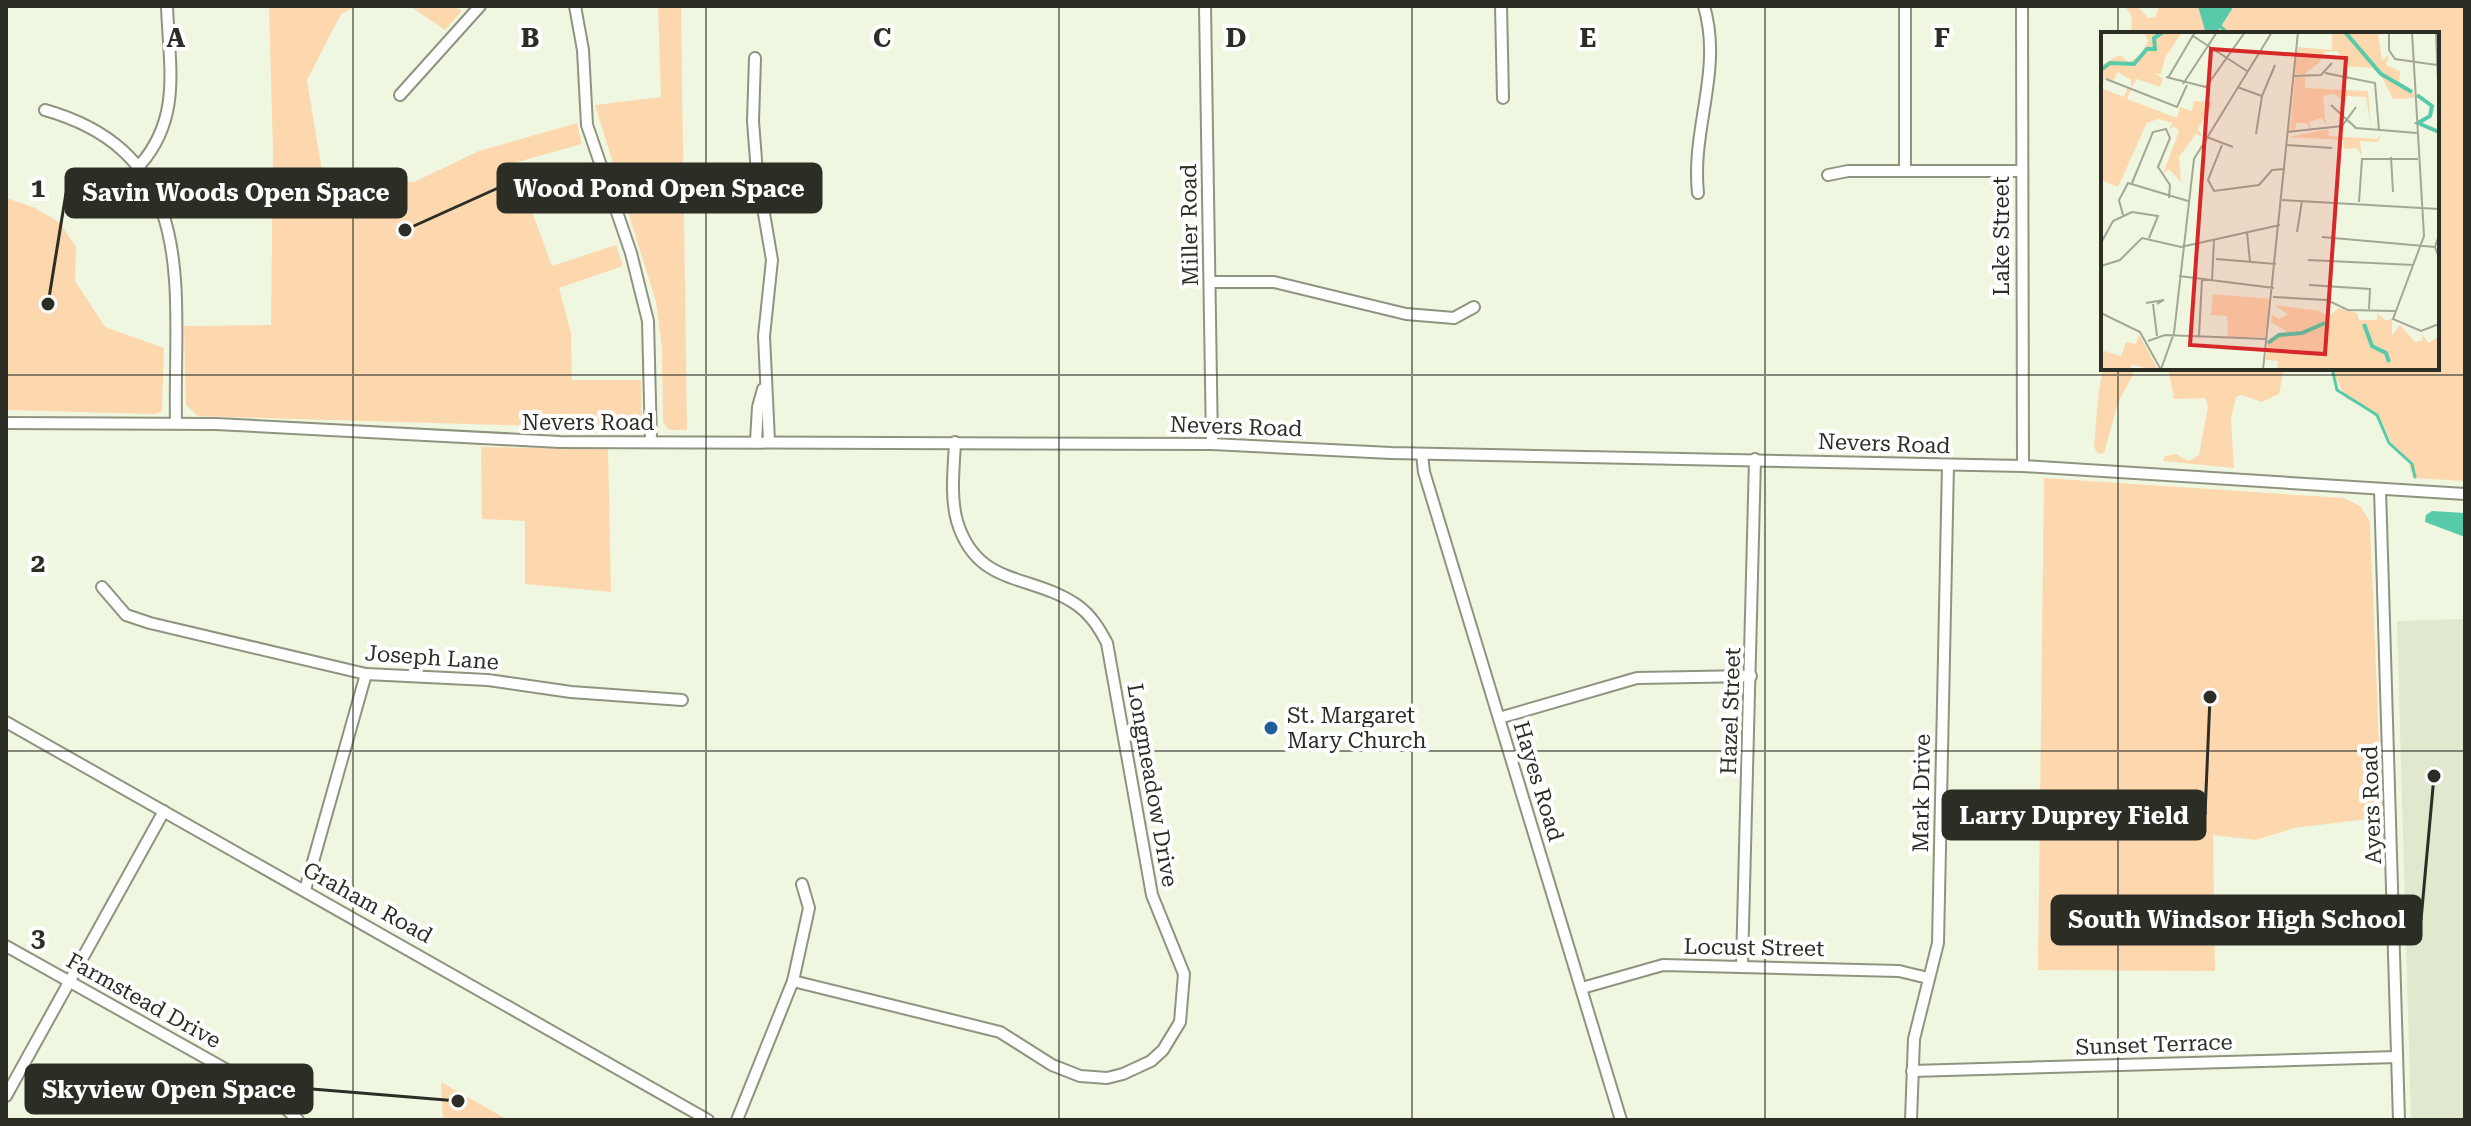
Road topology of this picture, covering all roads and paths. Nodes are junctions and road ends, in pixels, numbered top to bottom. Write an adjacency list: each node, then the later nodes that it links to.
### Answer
1 (167, 6): 13 (street)
2 (480, 6): 10 (street)
3 (575, 6): 25 (street)
4 (1205, 6): 18 (street, Miller Road)
5 (1501, 6): 11 (street)
6 (1704, 6): 17 (street)
7 (1905, 6): 14 (street)
8 (2022, 6): 15 (street, Lake Street)
9 (755, 58): 20 (street)
10 (400, 95)
11 (1503, 98)
12 (45, 110): 13 (street)
13 (140, 165): 22 (street)
14 (1905, 170): 15 (street); 16 (street)
15 (2021, 171): 31 (street, Lake Street)
16 (1828, 175)
17 (1698, 193)
18 (1210, 282): 19 (street); 27 (street, Miller Road)
19 (1474, 307)
20 (764, 387): 23 (street); 24 (street)
21 (6, 423): 22 (street, Nevers Road)
22 (176, 423): 25 (street, Nevers Road)
23 (756, 441): 24 (street, Nevers Road); 25 (street, Nevers Road)
24 (769, 441): 26 (street, Nevers Road)
25 (651, 442)
26 (955, 442): 27 (street, Nevers Road); 46 (street, Longmeadow Drive)
27 (1212, 444): 28 (street, Nevers Road)
28 (1422, 454): 29 (street, Nevers Road); 38 (street, Hayes Road)
29 (1755, 459): 30 (street, Nevers Road); 36 (street, Hazel Street)
30 (1948, 465): 31 (street, Nevers Road); 45 (street, Mark Drive)
31 (2023, 466): 32 (street, Nevers Road)
32 (2380, 489): 33 (street, Nevers Road); 49 (street, Ayers Road)
33 (2465, 494)
34 (102, 587): 35 (street, Joseph Lane)
35 (366, 674): 37 (street, Joseph Lane); 42 (street)
36 (1751, 676): 38 (street); 44 (street, Hazel Street)
37 (682, 700)
38 (1499, 718): 48 (street, Hayes Road)
39 (6, 722): 40 (street, Graham Road)
40 (164, 811): 42 (street, Graham Road); 47 (street)
41 (802, 884): 46 (street)
42 (305, 890): 53 (street, Graham Road)
43 (6, 946): 47 (street, Farmstead Drive)
44 (1742, 965): 45 (street, Locust Street); 48 (street, Locust Street)
45 (1928, 978): 50 (street, Mark Drive)
46 (793, 981): 54 (street)
47 (70, 982): 51 (street); 52 (street, Farmstead Drive)
48 (1582, 988): 55 (street, Hayes Road)
49 (2397, 1057): 50 (street, Sunset Terrace); 57 (street, Ayers Road)
50 (1912, 1071): 56 (street, Mark Drive)
51 (6, 1096)
52 (298, 1120)
53 (708, 1120)
54 (737, 1120)
55 (1621, 1120)
56 (1911, 1120)
57 (2399, 1120)

